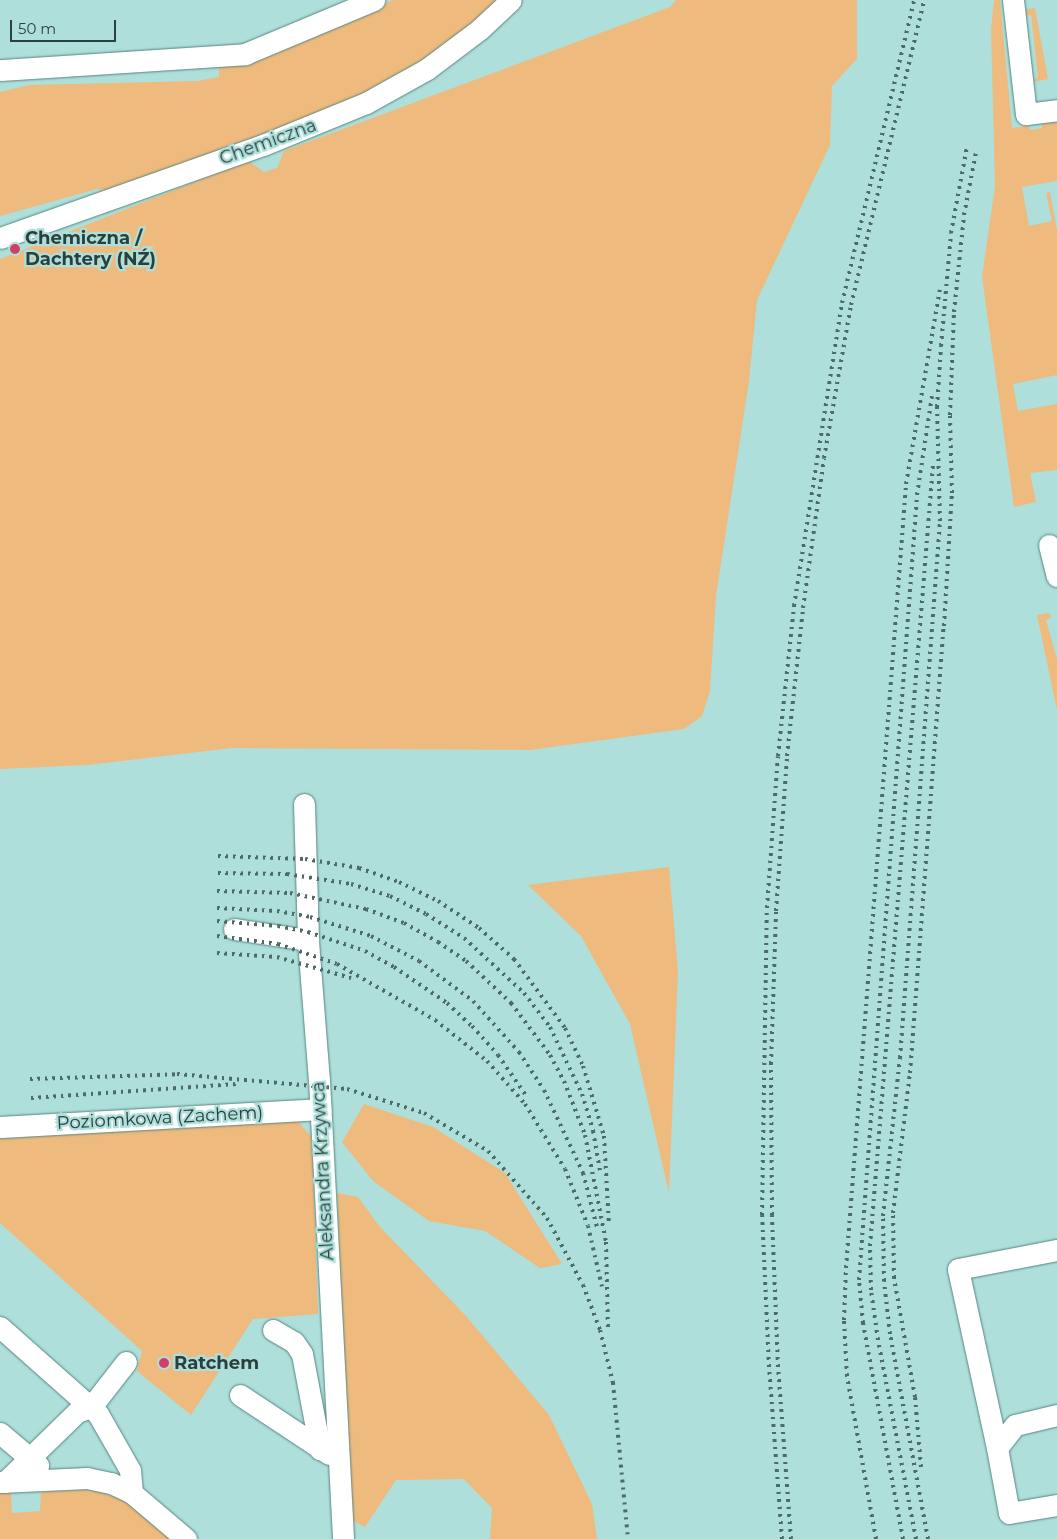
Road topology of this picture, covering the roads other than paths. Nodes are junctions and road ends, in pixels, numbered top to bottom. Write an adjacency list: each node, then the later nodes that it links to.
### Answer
1 (374, 0): 4 (street)
2 (511, 0): 6 (street, Chemiczna)
3 (1013, 0): 5 (street)
4 (0, 70)
5 (1057, 110)
6 (0, 238)
7 (1049, 544): 8 (street)
8 (1057, 576)
9 (304, 804): 11 (street, Aleksandra Krzywca)
10 (234, 929): 11 (street)
11 (308, 940): 12 (street, Aleksandra Krzywca)
12 (320, 1109): 13 (street, Poziomkowa (Zachem)); 25 (street, Aleksandra Krzywca)
13 (0, 1127)
14 (1057, 1250): 22 (street)
15 (0, 1327): 19 (street)
16 (273, 1330): 23 (street)
17 (126, 1362): 19 (street)
18 (240, 1395): 23 (street)
19 (91, 1407): 24 (street); 28 (street)
20 (1057, 1415): 22 (street)
21 (0, 1433): 24 (street)
22 (997, 1448): 29 (street)
23 (320, 1449): 25 (street)
24 (28, 1456): 26 (street); 27 (street)
25 (340, 1462): 31 (street, Aleksandra Krzywca)
26 (55, 1480): 27 (street); 28 (street)
27 (2, 1482)
28 (132, 1494): 30 (street)
29 (1057, 1505)
30 (186, 1539)
31 (343, 1539)

